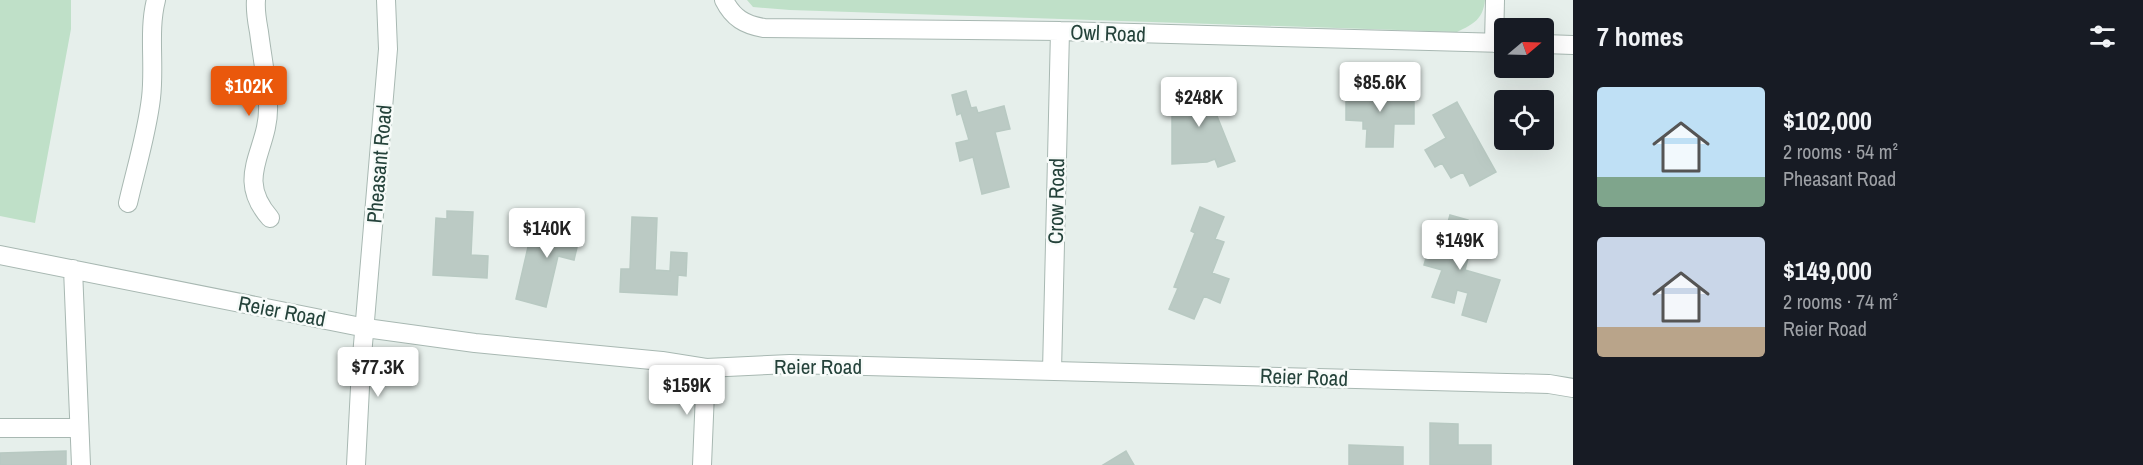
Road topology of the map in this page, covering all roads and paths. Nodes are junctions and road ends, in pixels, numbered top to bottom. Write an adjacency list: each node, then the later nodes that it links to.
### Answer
1 (156, 0): 11 (street)
2 (256, 0): 12 (street)
3 (386, 0): 15 (street, Pheasant Road)
4 (724, 0): 7 (street, Owl Road)
5 (1496, 0): 6 (street)
6 (1497, 18)
7 (1060, 31): 8 (street, Owl Road); 17 (street, Crow Road)
8 (1494, 43)
9 (1554, 44): 10 (street)
10 (1573, 45)
11 (128, 202)
12 (270, 218)
13 (0, 255): 14 (street, Reier Road)
14 (72, 269): 15 (street, Reier Road); 20 (street)
15 (366, 328): 16 (street, Reier Road); 22 (street, Pheasant Road)
16 (706, 368): 17 (street, Reier Road); 23 (street)
17 (1052, 371): 18 (street, Reier Road)
18 (1573, 388)
19 (0, 428): 20 (street)
20 (79, 428): 21 (street)
21 (81, 465)
22 (356, 465)
23 (702, 465)

